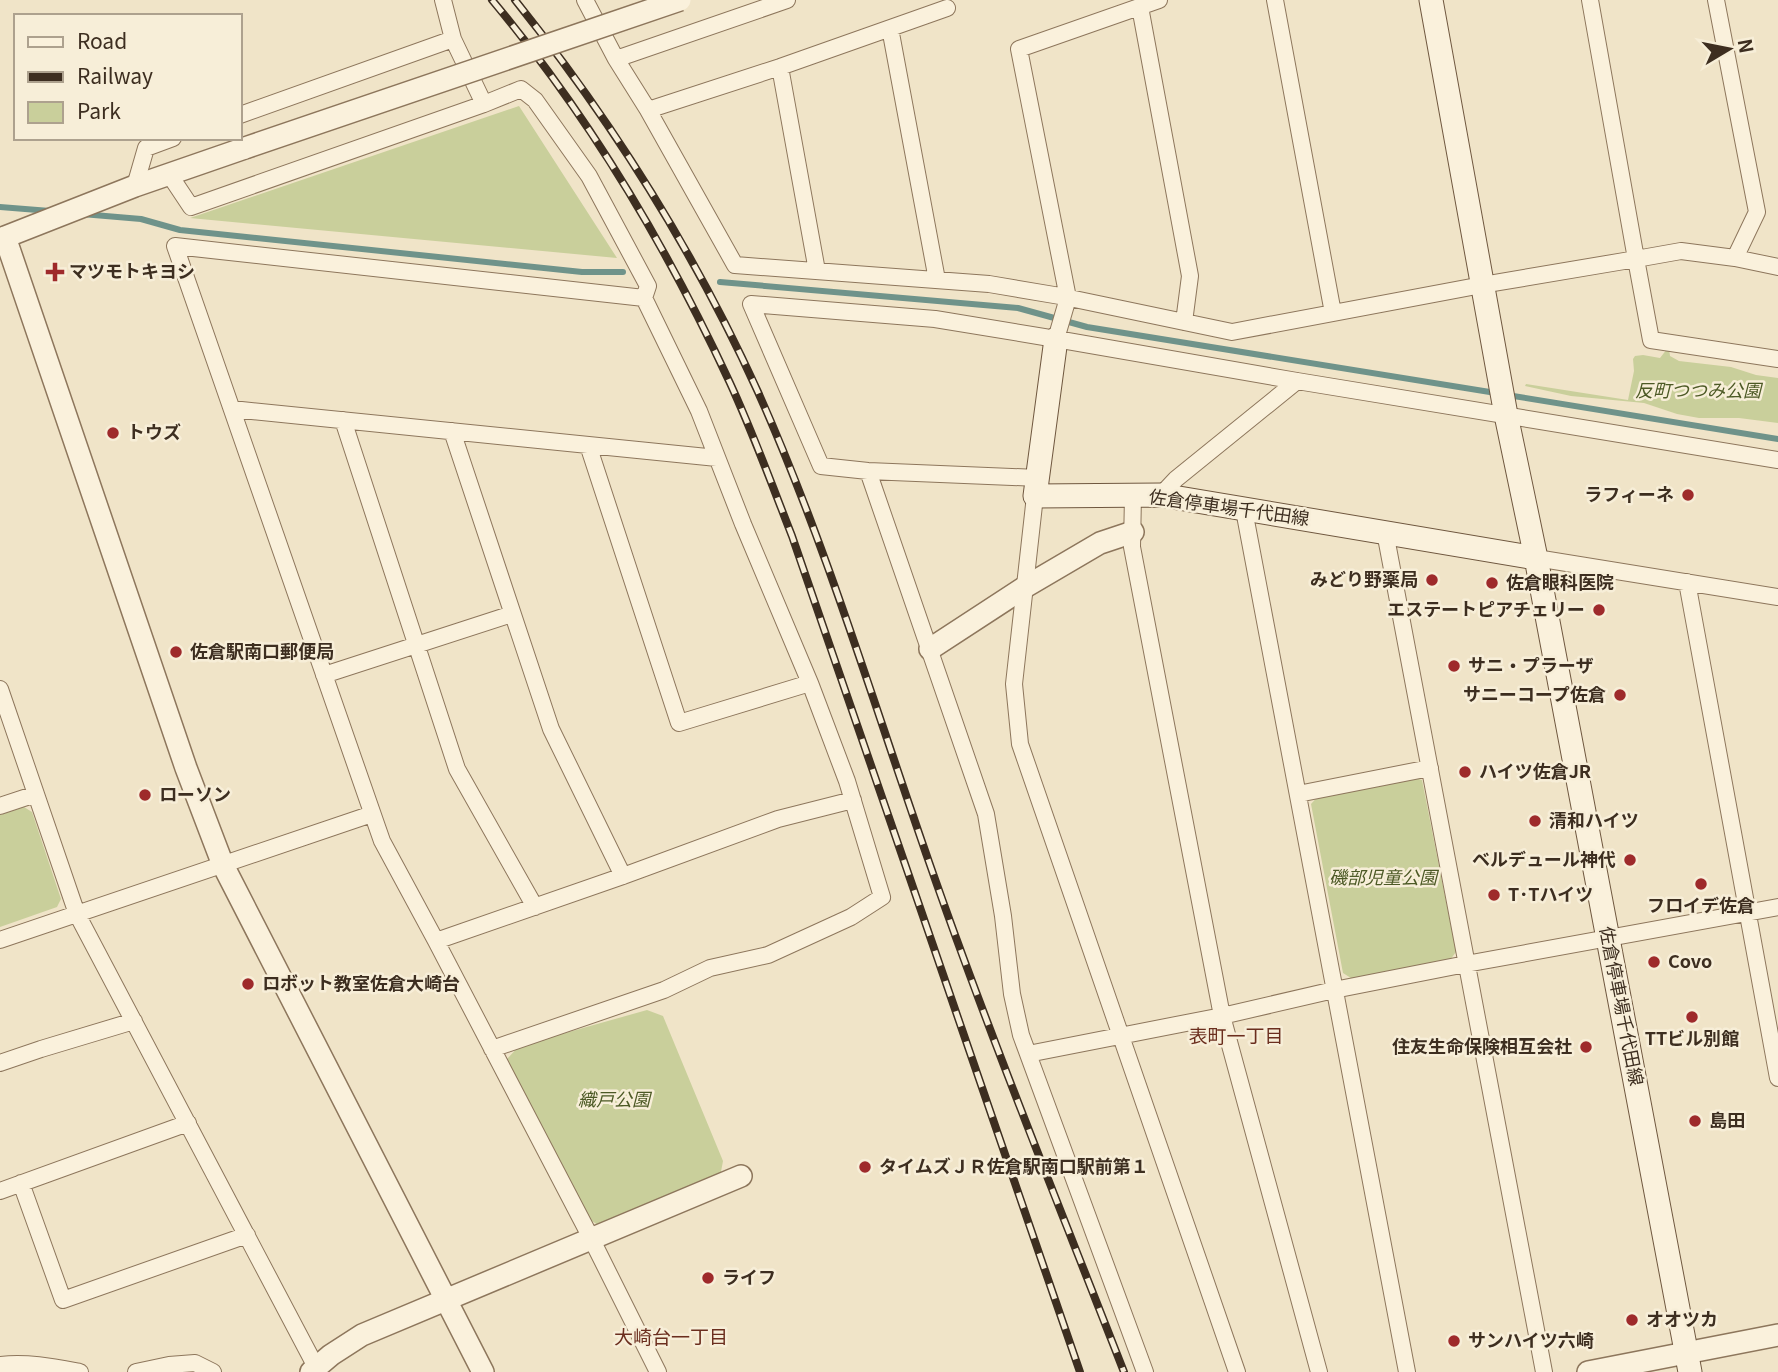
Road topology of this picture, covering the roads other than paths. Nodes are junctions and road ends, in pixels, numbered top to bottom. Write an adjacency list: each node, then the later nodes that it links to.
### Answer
1 (443, 0): 13 (street)
2 (585, 0): 14 (street)
3 (680, 0): 20 (street, bridge)
4 (788, 0): 14 (street)
5 (1159, 0): 10 (street)
6 (1275, 0): 31 (street)
7 (1431, 0): 28 (main road, 佐倉停車場千代田線)
8 (1590, 0): 24 (street)
9 (1716, 0): 23 (street)
10 (1140, 7): 29 (street); 32 (street)
11 (947, 8): 12 (street)
12 (890, 28): 15 (street); 27 (street)
13 (453, 39): 16 (street); 18 (street)
14 (616, 59): 17 (street)
15 (780, 67): 17 (street); 26 (street)
16 (484, 104): 20 (street); 30 (street)
17 (648, 110): 26 (street)
18 (242, 114)
19 (168, 140): 21 (street)
20 (169, 174): 21 (street)
21 (135, 186): 22 (street)
22 (3, 238): 66 (street)
23 (1735, 258): 24 (street); 25 (street)
24 (1636, 259): 28 (street); 34 (street)
25 (1778, 267)
26 (817, 271): 27 (street)
27 (937, 280): 29 (street)
28 (1482, 285): 31 (street); 37 (main road, 佐倉停車場千代田線)
29 (1068, 298): 32 (street); 33 (street)
30 (644, 299): 36 (street); 41 (street)
31 (1333, 313): 32 (street)
32 (1184, 322)
33 (1056, 339): 35 (street); 43 (street); 44 (main road)
34 (1778, 359)
35 (1297, 381): 37 (street); 46 (street)
36 (232, 409): 38 (street); 57 (street)
37 (1506, 415): 42 (street); 50 (main road, 佐倉停車場千代田線)
38 (343, 420): 39 (street); 55 (street)
39 (452, 431): 40 (street); 54 (street)
40 (588, 445): 41 (street); 58 (street)
41 (717, 458): 58 (street)
42 (1778, 460)
43 (868, 471): 44 (street); 56 (street)
44 (1037, 487): 45 (main road, 佐倉停車場千代田線); 52 (street)
45 (1133, 495): 46 (main road, 佐倉停車場千代田線); 49 (street)
46 (1161, 495): 47 (main road, 佐倉停車場千代田線)
47 (1244, 510): 48 (main road, 佐倉停車場千代田線); 62 (street)
48 (1385, 532): 50 (main road, 佐倉停車場千代田線); 60 (street)
49 (1133, 533): 52 (street); 77 (street)
50 (1536, 558): 51 (street); 72 (main road, 佐倉停車場千代田線)
51 (1687, 582): 53 (street); 70 (street)
52 (1025, 587): 56 (street); 79 (street)
53 (1778, 597)
54 (512, 614): 55 (street); 67 (street)
55 (416, 645): 57 (street); 69 (street)
56 (930, 649): 81 (street)
57 (324, 674): 65 (street)
58 (810, 683): 63 (street)
59 (0, 689): 61 (street)
60 (1430, 768): 62 (street); 75 (street)
61 (36, 794): 64 (street); 71 (street)
62 (1298, 794): 76 (street)
63 (853, 800): 67 (street); 80 (street)
64 (0, 806)
65 (372, 814): 66 (street); 74 (street)
66 (223, 864): 71 (street); 90 (street)
67 (624, 876): 69 (street)
68 (1778, 906): 70 (street)
69 (535, 907): 74 (street)
70 (1748, 913): 72 (street); 83 (street)
71 (77, 914): 73 (street); 78 (street)
72 (1608, 939): 75 (street); 92 (main road, 佐倉停車場千代田線)
73 (0, 940)
74 (436, 941): 80 (street)
75 (1466, 964): 76 (street); 104 (street)
76 (1334, 990): 77 (street); 103 (street)
77 (1222, 1016): 79 (street); 102 (street)
78 (134, 1021): 82 (street); 84 (street)
79 (1121, 1035): 81 (street); 101 (street)
80 (492, 1049): 89 (street)
81 (1027, 1054): 100 (street)
82 (0, 1063)
83 (1777, 1067)
84 (188, 1123): 86 (street); 88 (street)
85 (741, 1176): 89 (street)
86 (21, 1183): 87 (street); 88 (street)
87 (0, 1191)
88 (247, 1235): 94 (street)
89 (591, 1238): 90 (street); 99 (street)
90 (446, 1299): 94 (street); 98 (street)
91 (1778, 1335): 92 (street)
92 (1688, 1362): 105 (street)
93 (0, 1365): 95 (street)
94 (314, 1370)
95 (80, 1372)
96 (136, 1372): 97 (street)
97 (213, 1372)
98 (483, 1372)
99 (658, 1372)
100 (1145, 1372)
101 (1237, 1372)
102 (1319, 1372)
103 (1407, 1372)
104 (1544, 1372)
105 (1588, 1372)

